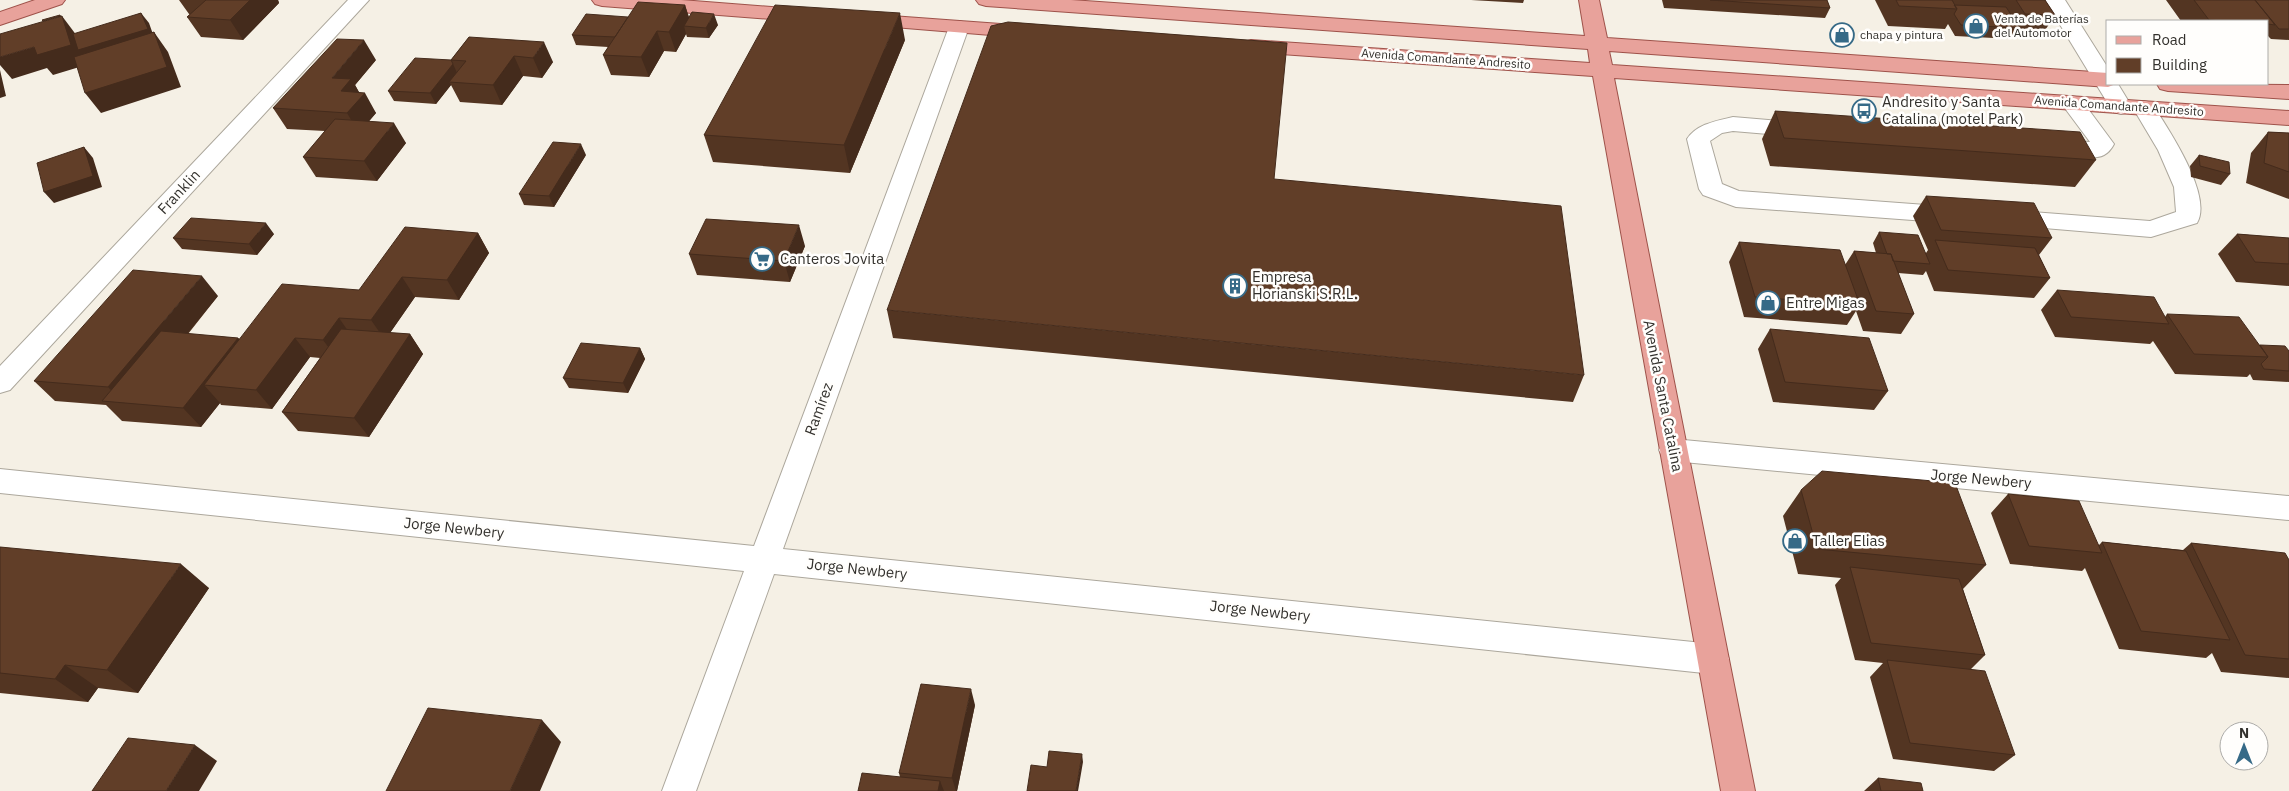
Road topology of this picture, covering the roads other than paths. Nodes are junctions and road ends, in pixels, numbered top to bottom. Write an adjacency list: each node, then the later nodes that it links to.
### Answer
1 (36, 0): 8 (main road)
2 (55, 0): 8 (main road)
3 (359, 0): 23 (street, Franklin)
4 (602, 0): 9 (main road)
5 (986, 0): 12 (main road, Avenida Comandante Andresito)
6 (1589, 0): 12 (main road, Avenida Santa Catalina)
7 (2056, 0): 13 (street)
8 (3, 17)
9 (959, 27): 10 (main road); 27 (street, Ramírez)
10 (1048, 33)
11 (1236, 45): 12 (main road, Avenida Comandante Andresito)
12 (1599, 57): 13 (main road, Avenida Comandante Andresito); 17 (main road, Avenida Comandante Andresito); 24 (main road, Avenida Santa Catalina)
13 (2106, 79)
14 (2109, 85): 18 (street)
15 (2183, 85): 16 (main road, Avenida Comandante Andresito)
16 (2289, 92)
17 (2072, 103): 18 (main road, Avenida Comandante Andresito); 22 (street)
18 (2121, 107): 19 (main road, Avenida Comandante Andresito)
19 (2144, 108): 20 (main road, Avenida Comandante Andresito); 21 (street)
20 (2289, 118)
21 (1829, 131)
22 (2035, 146)
23 (0, 383)
24 (1674, 450): 26 (street, Jorge Newbery); 28 (main road, Avenida Santa Catalina)
25 (0, 481): 27 (street, Jorge Newbery)
26 (2289, 508)
27 (764, 560): 28 (street, Jorge Newbery); 29 (street, Ramírez)
28 (1713, 659): 30 (main road, Avenida Santa Catalina)
29 (679, 791)
30 (1738, 791)

